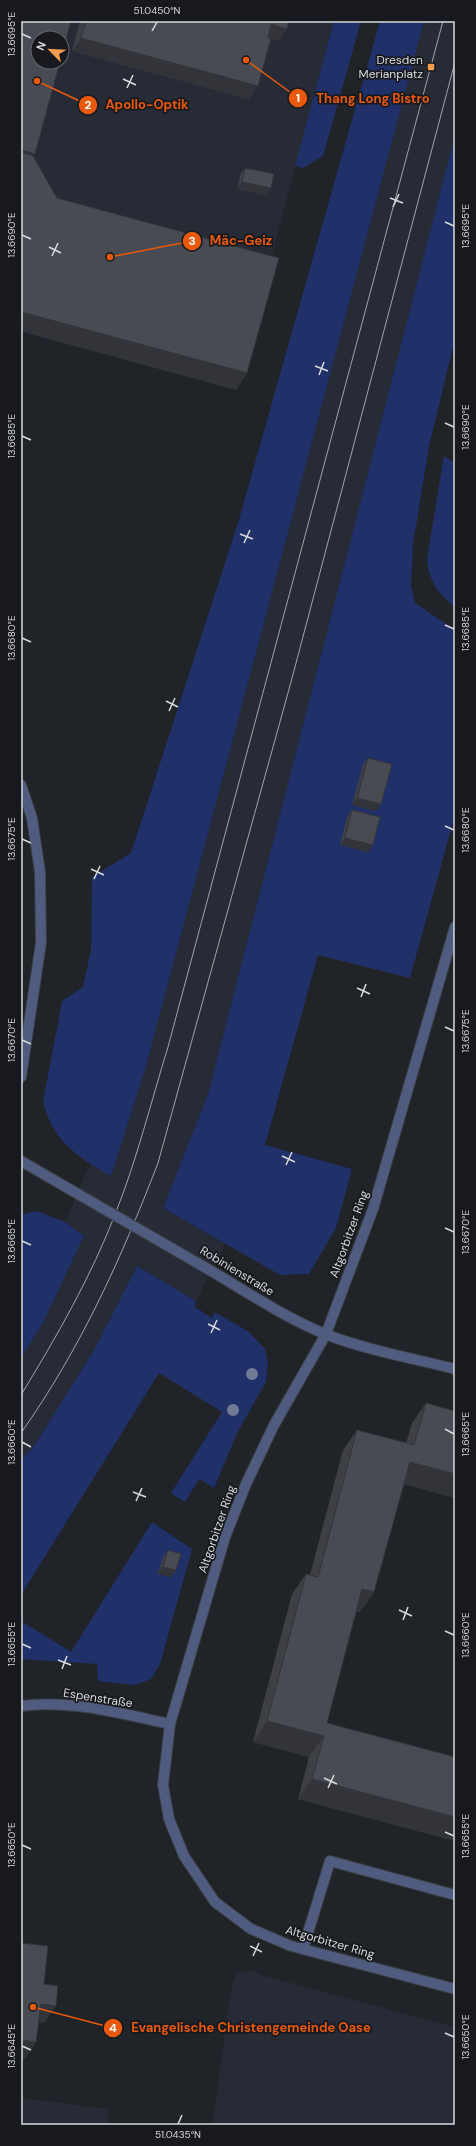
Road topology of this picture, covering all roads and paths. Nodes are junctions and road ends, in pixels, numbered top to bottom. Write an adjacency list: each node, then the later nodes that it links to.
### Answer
1 (21, 785): 3 (street)
2 (455, 927): 5 (street, Altgorbitzer Ring)
3 (21, 1077)
4 (21, 1161): 5 (street, Robinienstraße, bridge)
5 (326, 1334): 6 (street, Robinienstraße); 8 (street, Altgorbitzer Ring)
6 (455, 1369)
7 (21, 1706): 8 (street, Espenstraße)
8 (170, 1724): 10 (street, Altgorbitzer Ring)
9 (455, 1895): 10 (street)
10 (303, 1949): 11 (street, Altgorbitzer Ring)
11 (455, 1989)

